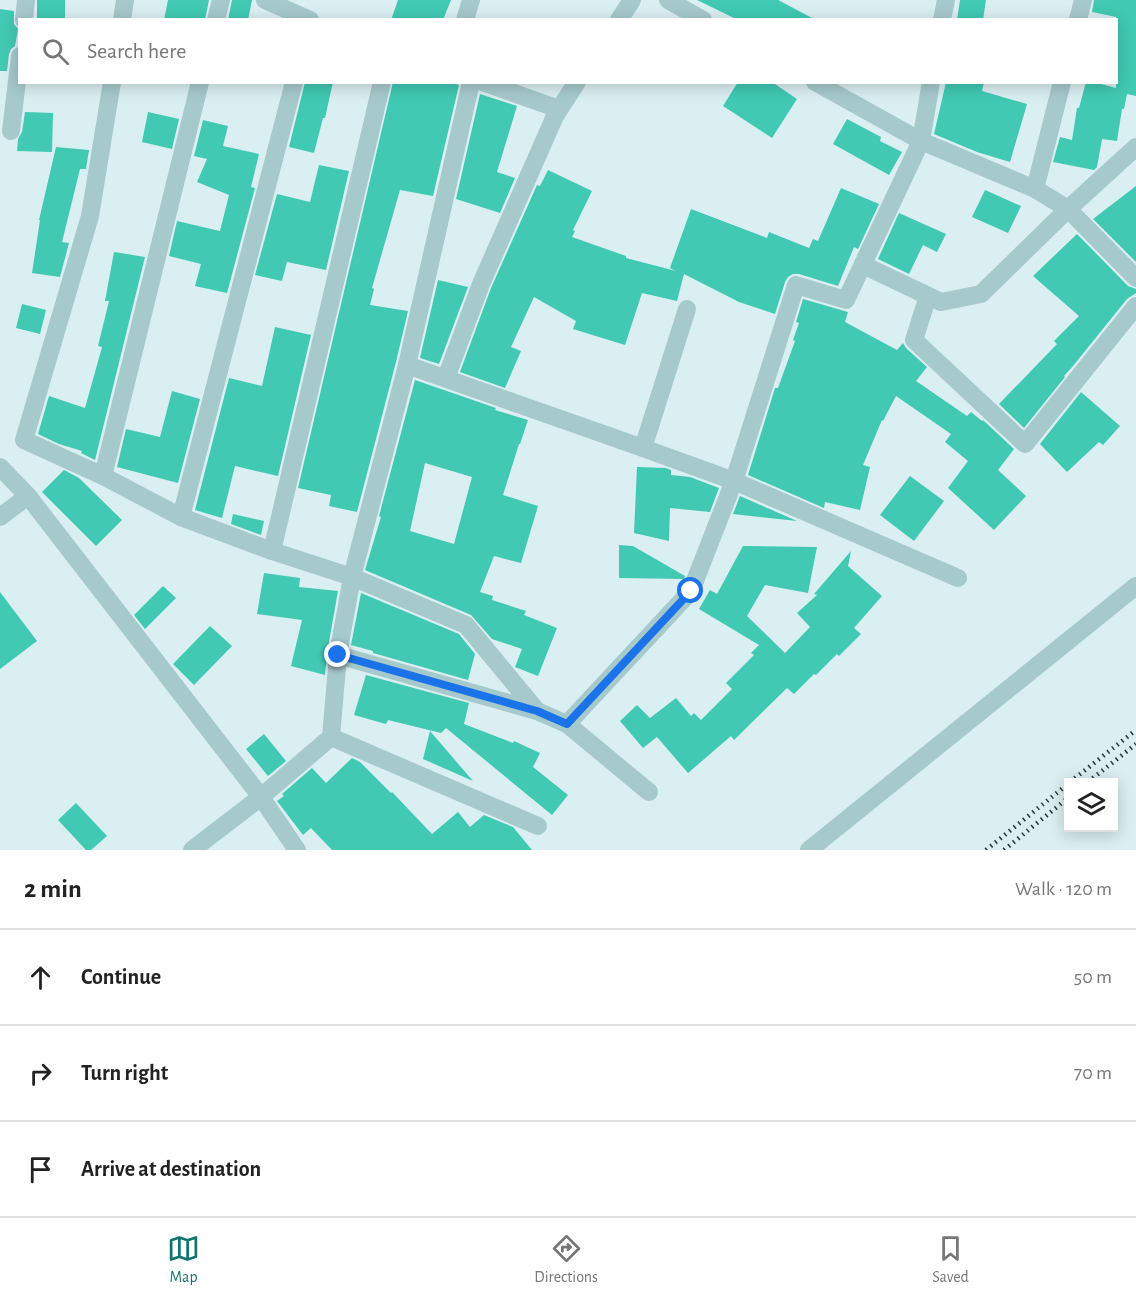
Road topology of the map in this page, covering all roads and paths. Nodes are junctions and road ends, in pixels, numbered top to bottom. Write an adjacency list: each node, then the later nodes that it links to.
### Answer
1 (26, 0): 10 (street)
2 (125, 0): 11 (street)
3 (221, 0): 12 (street)
4 (265, 0): 13 (street)
5 (471, 0): 14 (street)
6 (632, 0): 15 (street)
7 (668, 0): 16 (street)
8 (946, 0): 17 (street)
9 (1083, 0): 18 (street)
10 (24, 18)
11 (122, 18)
12 (216, 18)
13 (306, 18)
14 (466, 18)
15 (620, 18)
16 (700, 18)
17 (942, 18)
18 (1078, 18)
19 (18, 73): 31 (street)
20 (112, 84): 45 (street)
21 (200, 84): 45 (street)
22 (293, 84): 49 (street)
23 (382, 84): 50 (street)
24 (471, 84): 41 (street)
25 (488, 84): 30 (street)
26 (576, 84): 30 (street)
27 (819, 84): 32 (street)
28 (931, 84): 32 (street)
29 (1061, 84): 34 (street)
30 (559, 109): 42 (street)
31 (11, 131)
32 (921, 141): 34 (street); 36 (street)
33 (1136, 147): 35 (street)
34 (1035, 189): 35 (street)
35 (1068, 209): 37 (street); 38 (street)
36 (863, 265): 38 (street); 46 (street)
37 (1136, 278)
38 (928, 296): 39 (street)
39 (1136, 306)
40 (687, 309): 43 (street)
41 (408, 366): 42 (street); 51 (street)
42 (446, 378): 43 (street)
43 (643, 448): 46 (street)
44 (0, 467): 47 (street)
45 (103, 476): 49 (street)
46 (734, 482): 52 (street); 56 (street)
47 (28, 496): 48 (street); 59 (street)
48 (0, 516)
49 (181, 517): 50 (street)
50 (272, 551): 51 (street)
51 (352, 577): 54 (street); 55 (street)
52 (958, 578)
53 (1136, 586): 63 (street)
54 (338, 655): 55 (street); 57 (street)
55 (537, 711): 56 (street)
56 (567, 724): 58 (street)
57 (331, 737): 59 (street); 60 (street)
58 (649, 792)
59 (261, 797): 61 (street); 62 (street)
60 (538, 826)
61 (192, 850)
62 (297, 850)
63 (809, 850)

